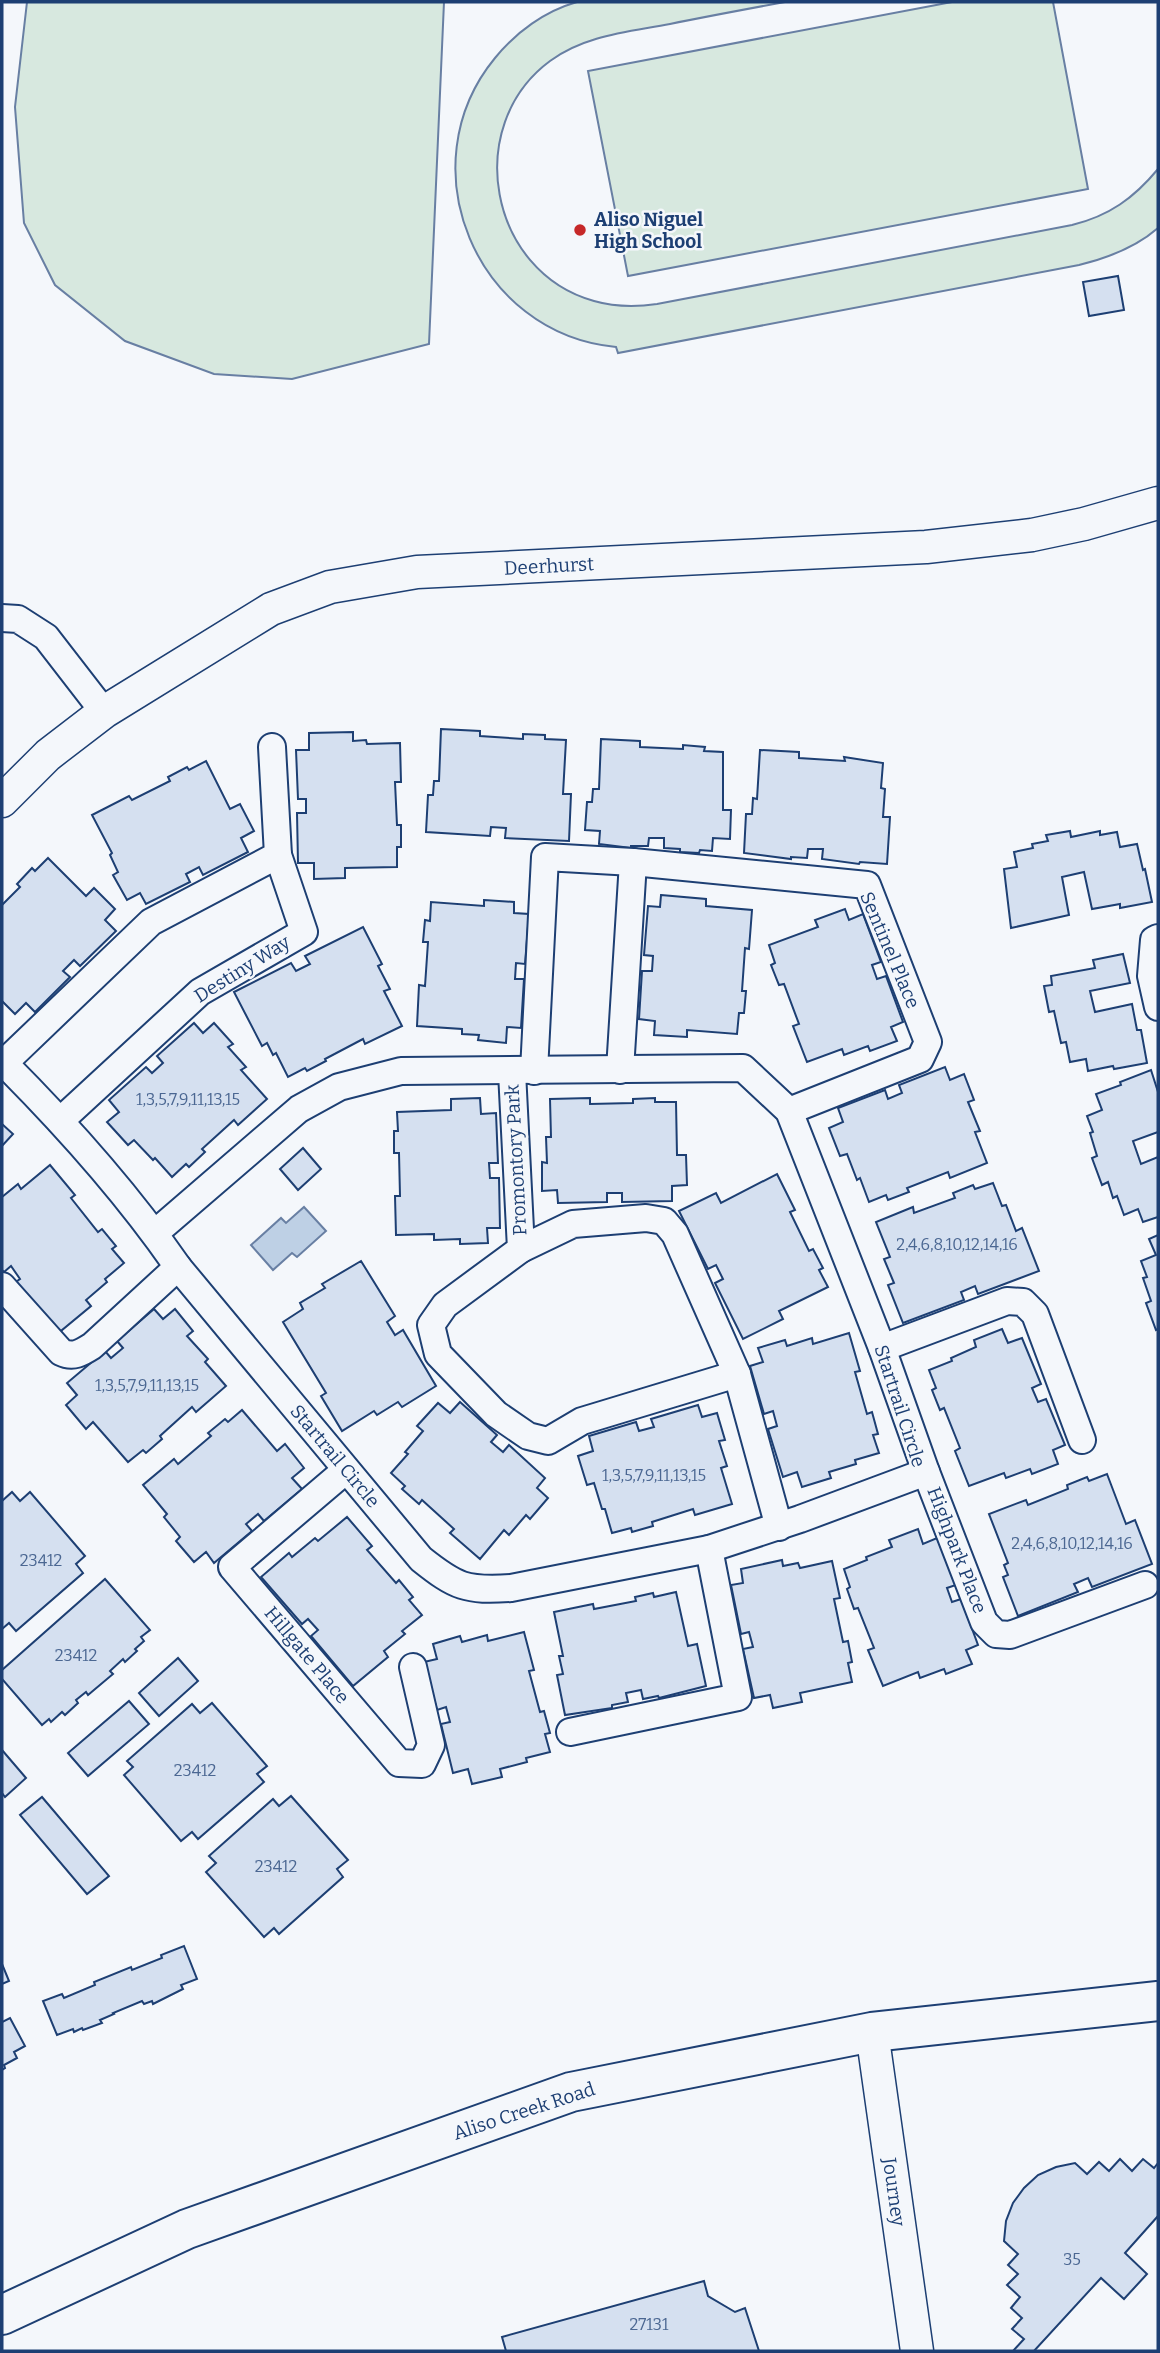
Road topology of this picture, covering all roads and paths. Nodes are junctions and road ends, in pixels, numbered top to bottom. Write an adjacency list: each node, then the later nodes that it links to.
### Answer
1 (1158, 503): 3 (street, Deerhurst)
2 (2, 618): 3 (street)
3 (104, 712): 5 (street, Deerhurst)
4 (272, 747): 6 (street, Destiny Way)
5 (2, 801)
6 (278, 855): 10 (street); 14 (street, Destiny Way)
7 (633, 862): 11 (street); 12 (street, Sentinel Place); 13 (street, Sentinel Place)
8 (1158, 938): 9 (street)
9 (1158, 1007)
10 (3, 1062): 14 (street, Startrail Circle)
11 (620, 1070): 12 (street, Startrail Circle); 13 (street, Startrail Circle)
12 (523, 1072): 15 (street, Startrail Circle); 16 (street, Promontory Park)
13 (789, 1111): 19 (street, Startrail Circle)
14 (60, 1121): 15 (street, Startrail Circle)
15 (155, 1233): 17 (street, Startrail Circle)
16 (521, 1249): 20 (street, Promontory Park); 20 (street, Promontory Park)
17 (178, 1266): 18 (street); 22 (street, Startrail Circle)
18 (2, 1286)
19 (882, 1348): 21 (street); 23 (street, Startrail Circle)
20 (737, 1374): 24 (street, Promontory Park)
21 (1082, 1440)
22 (346, 1470): 25 (street, Startrail Circle); 27 (street, Hillgate Place)
23 (926, 1472): 24 (street, Startrail Circle); 26 (street, Highpark Place)
24 (779, 1527): 25 (street, Startrail Circle)
25 (709, 1549): 28 (street)
26 (1145, 1585)
27 (412, 1667)
28 (570, 1732)
29 (1158, 2001): 30 (main road, Aliso Creek Road)
30 (872, 2032): 31 (main road, Aliso Creek Road); 32 (street, Journey)
31 (2, 2315)
32 (917, 2351)

